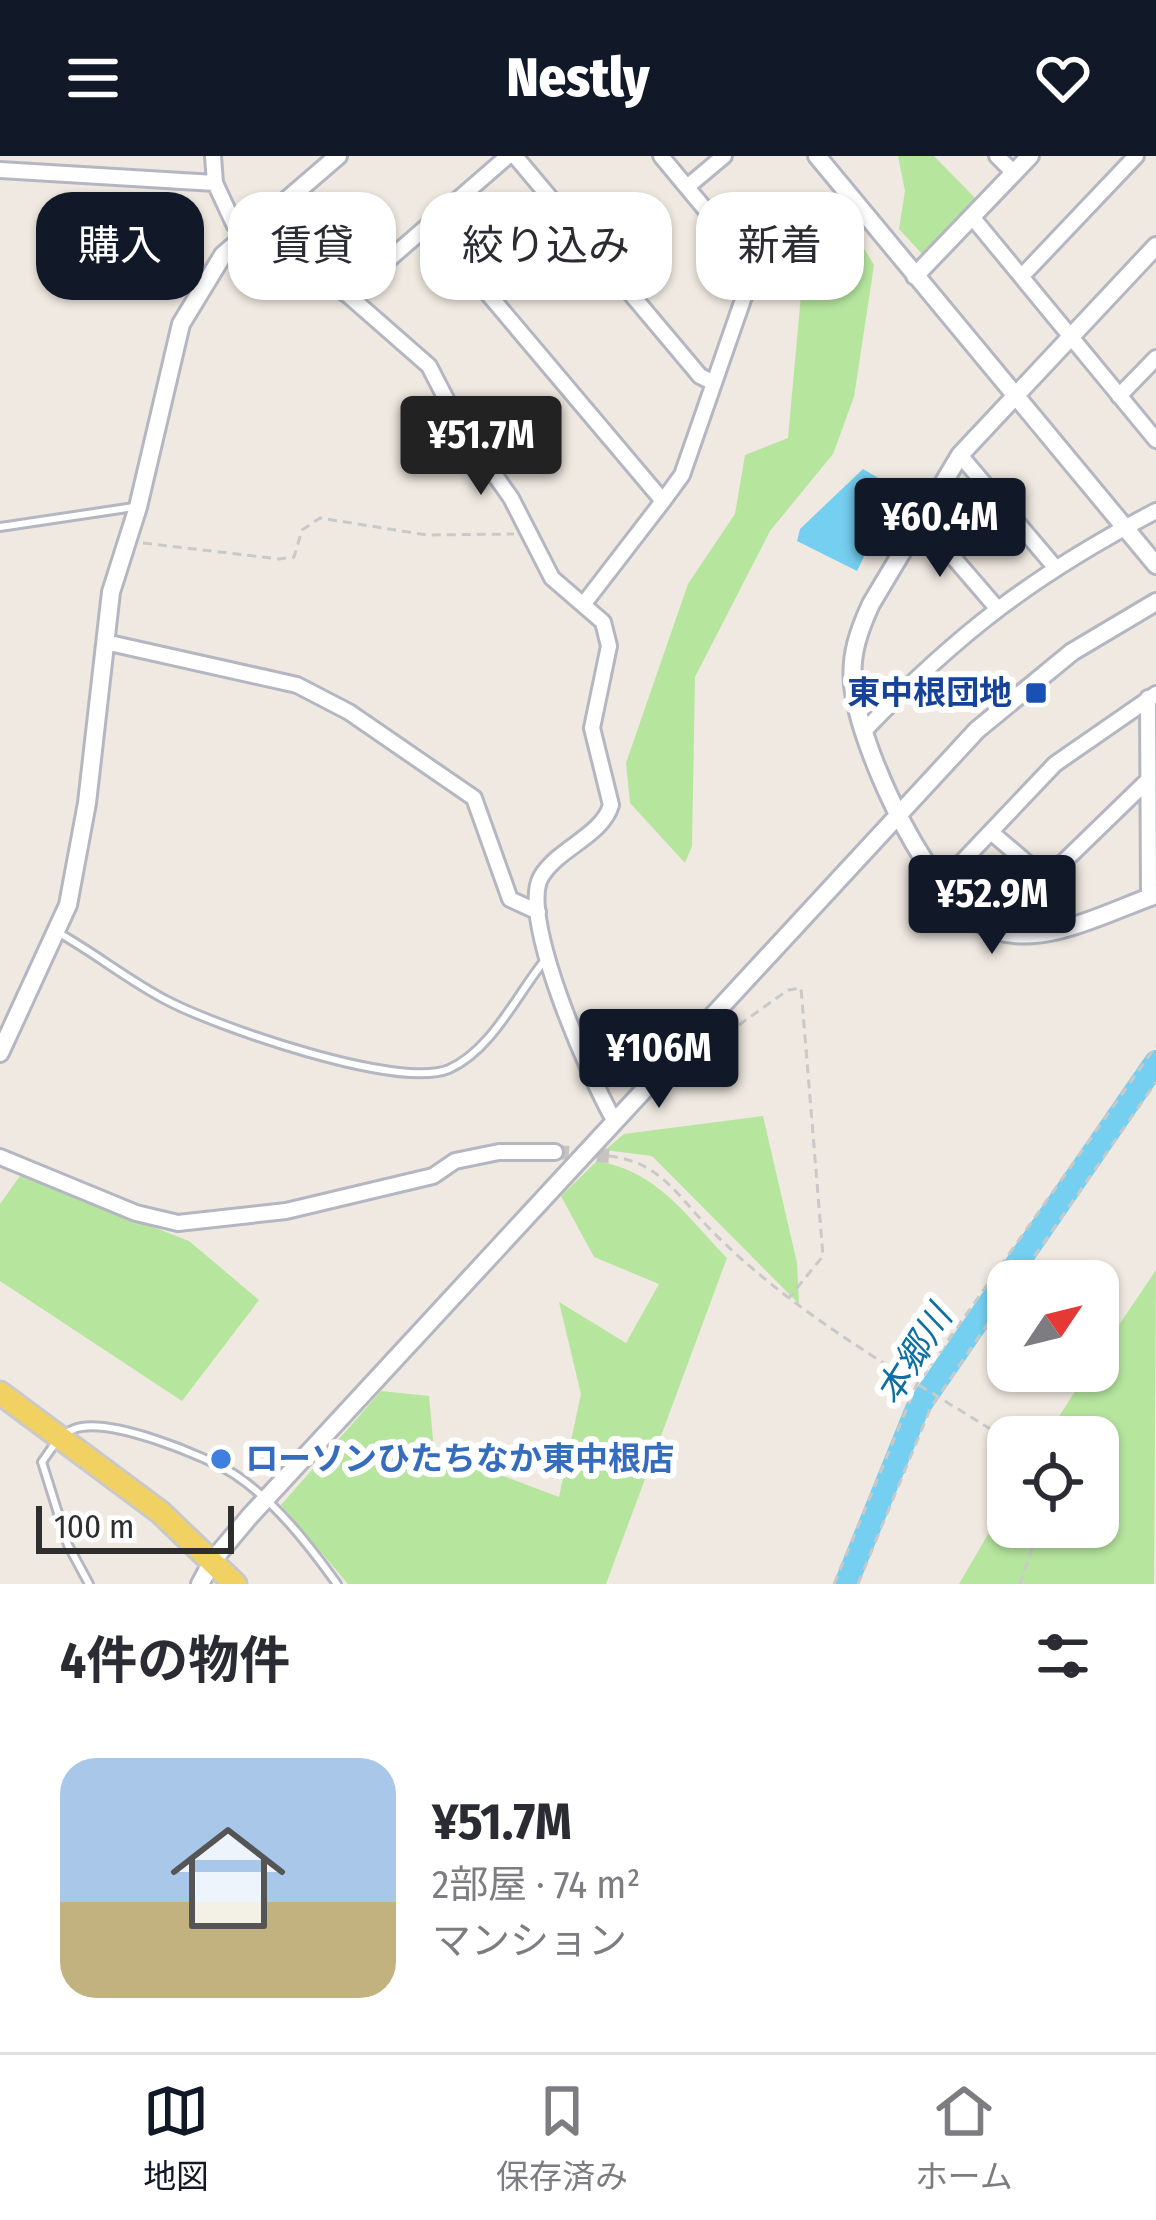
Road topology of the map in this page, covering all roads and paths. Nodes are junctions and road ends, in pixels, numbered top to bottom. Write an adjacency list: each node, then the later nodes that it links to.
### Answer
1 (213, 156): 12 (street)
2 (512, 156): 15 (street); 28 (street)
3 (662, 156): 13 (street)
4 (724, 156): 13 (street)
5 (817, 156): 22 (street)
6 (997, 156): 11 (street)
7 (1030, 156): 11 (street)
8 (1136, 156): 23 (street)
9 (332, 158): 14 (street)
10 (0, 170): 12 (street)
11 (1014, 172): 17 (street)
12 (215, 183): 16 (street)
13 (687, 187): 28 (street)
14 (294, 192)
15 (469, 192)
16 (228, 212)
17 (973, 218): 22 (street); 23 (street)
18 (420, 234): 20 (street)
19 (1156, 245): 26 (street)
20 (396, 254)
21 (228, 255): 34 (street)
22 (915, 276): 29 (street)
23 (1022, 276): 26 (street)
24 (354, 300): 39 (street)
25 (493, 300): 33 (street)
26 (1070, 337): 29 (street); 30 (street)
27 (1156, 358): 30 (street)
28 (714, 383): 33 (street)
29 (1014, 395): 32 (street); 38 (street)
30 (1119, 396): 31 (street)
31 (1156, 440)
32 (960, 455): 36 (street); 42 (street)
33 (663, 501): 43 (street)
34 (138, 507): 37 (lane); 40 (street)
35 (1156, 511): 38 (street)
36 (921, 520): 45 (street); 48 (street)
37 (0, 527)
38 (1126, 527): 41 (street); 42 (street)
39 (527, 531): 40 (path); 43 (street)
40 (128, 540): 46 (street)
41 (1156, 565)
42 (1054, 566): 45 (street)
43 (586, 601): 54 (street)
44 (1156, 602): 50 (street)
45 (996, 607): 48 (street)
46 (105, 642): 54 (street); 55 (street)
47 (1152, 696): 49 (street); 51 (street)
48 (864, 730): 50 (street)
49 (1146, 782): 51 (street); 53 (street)
50 (897, 812): 52 (street); 57 (street)
51 (992, 832): 52 (street)
52 (942, 883): 53 (street)
53 (1152, 896)
54 (538, 911): 56 (street)
55 (58, 932): 56 (lane); 59 (street)
56 (548, 958): 61 (street)
57 (708, 1019): 61 (street); 66 (path)
58 (1156, 1046): 68 (path)
59 (0, 1053)
60 (1156, 1082): 65 (path)
61 (614, 1120): 73 (street)
62 (555, 1152): 63 (street)
63 (0, 1156)
64 (609, 1156): 66 (path)
65 (1032, 1260)
66 (788, 1299): 68 (path)
67 (987, 1323): 70 (path)
68 (920, 1386): 70 (path); 80 (path)
69 (0, 1393): 72 (main road)
70 (935, 1394): 71 (path); 81 (path)
71 (987, 1427)
72 (60, 1437): 73 (lane); 75 (main road); 76 (lane)
73 (265, 1500): 75 (street); 79 (lane)
74 (1032, 1548): 82 (path)
75 (213, 1560): 77 (street); 78 (main road)
76 (89, 1584)
77 (200, 1584)
78 (235, 1584)
79 (337, 1584)
80 (834, 1584)
81 (859, 1584)
82 (1020, 1584)

